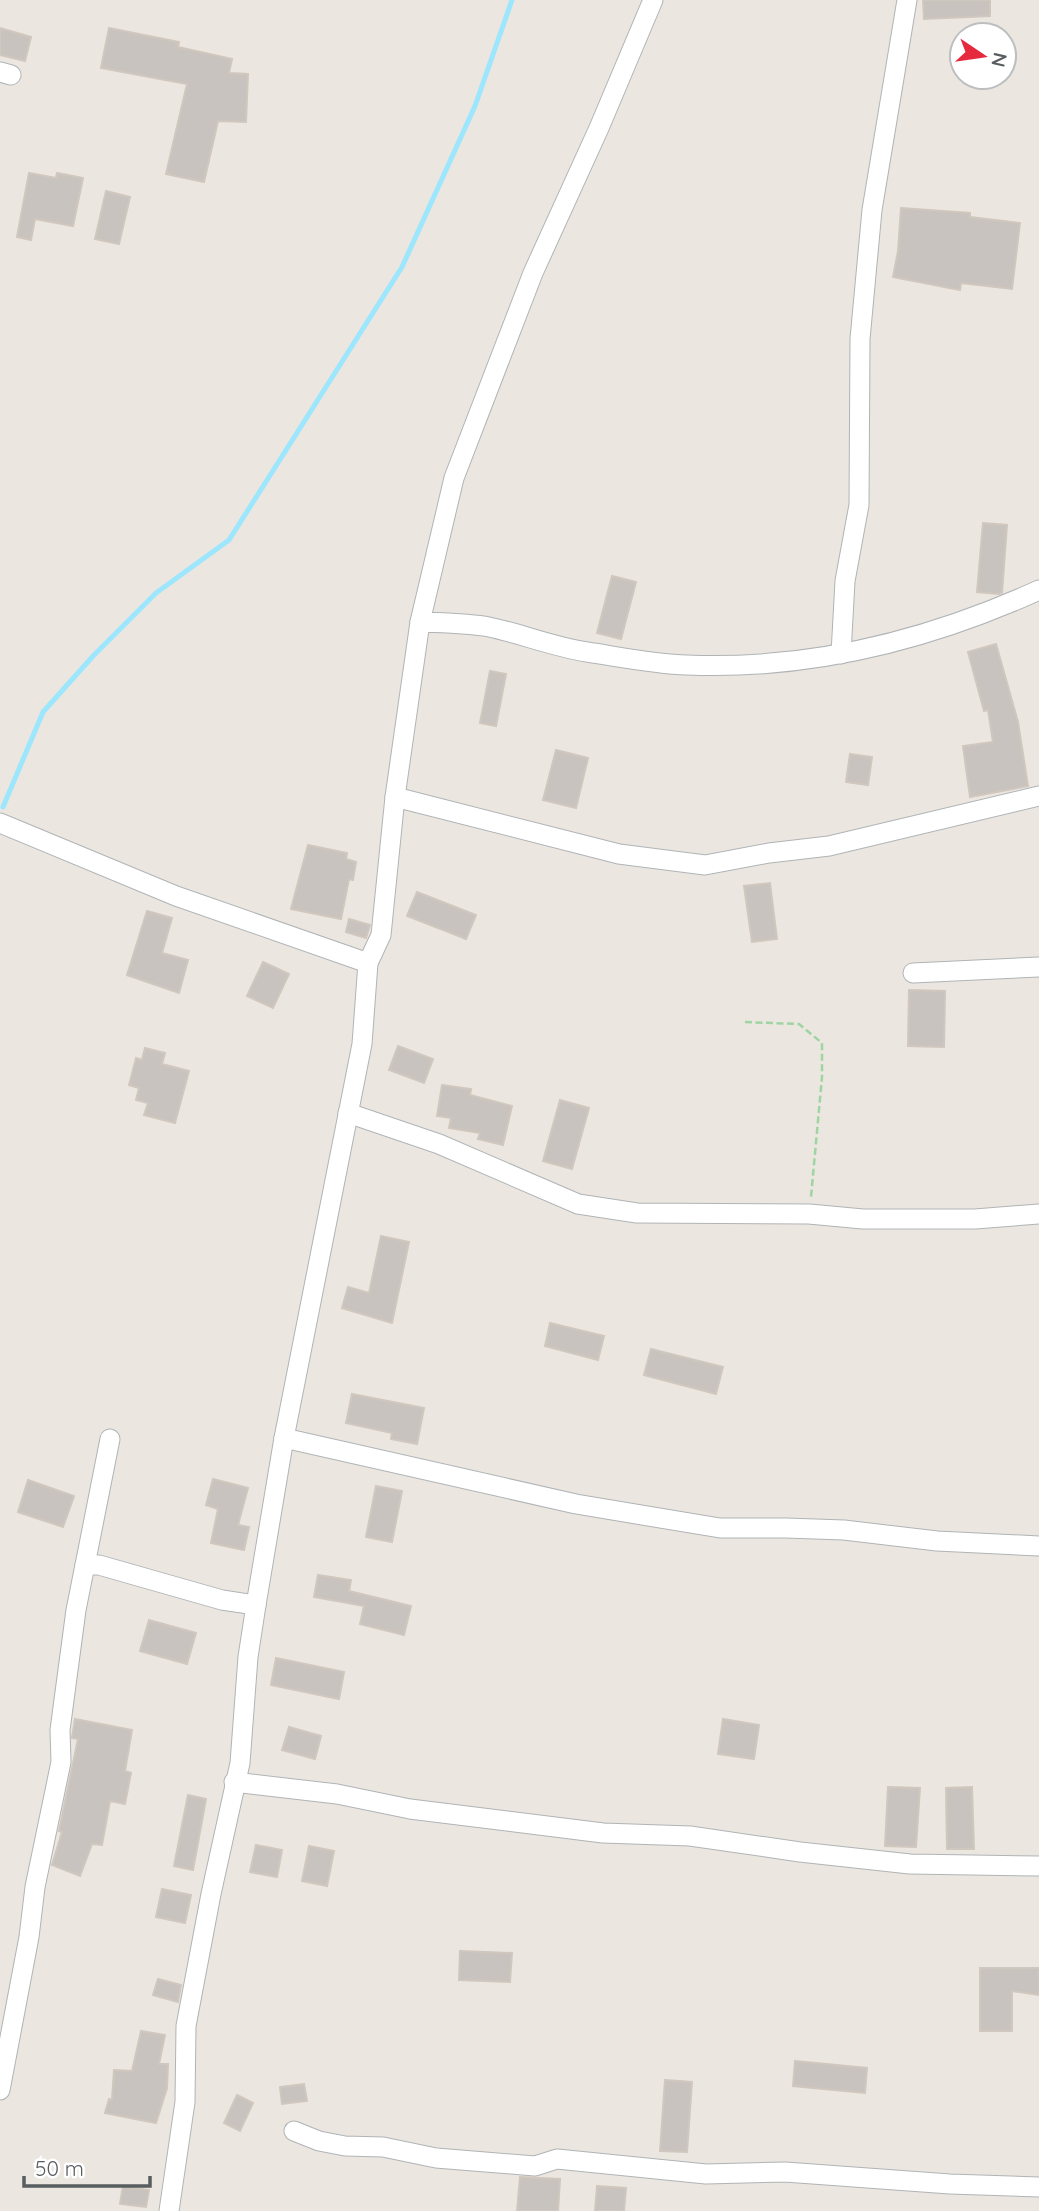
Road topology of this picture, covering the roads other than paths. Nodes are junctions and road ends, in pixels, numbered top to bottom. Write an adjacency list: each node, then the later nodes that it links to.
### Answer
1 (653, 0): 4 (street)
2 (907, 0): 5 (street)
3 (1039, 590): 5 (street)
4 (420, 622): 5 (street); 7 (street)
5 (841, 654)
6 (1039, 796): 7 (street)
7 (395, 797): 9 (street)
8 (0, 823): 9 (street)
9 (368, 963): 12 (street)
10 (1039, 967): 11 (street)
11 (913, 973)
12 (348, 1113): 13 (street); 14 (street)
13 (1039, 1214)
14 (284, 1438): 16 (street); 18 (street)
15 (110, 1439): 17 (street)
16 (1039, 1546)
17 (85, 1565): 18 (street); 21 (street)
18 (256, 1605): 19 (street)
19 (234, 1782): 20 (street); 24 (street)
20 (1039, 1866)
21 (0, 2090)
22 (295, 2131): 23 (street)
23 (1039, 2187)
24 (169, 2211)

